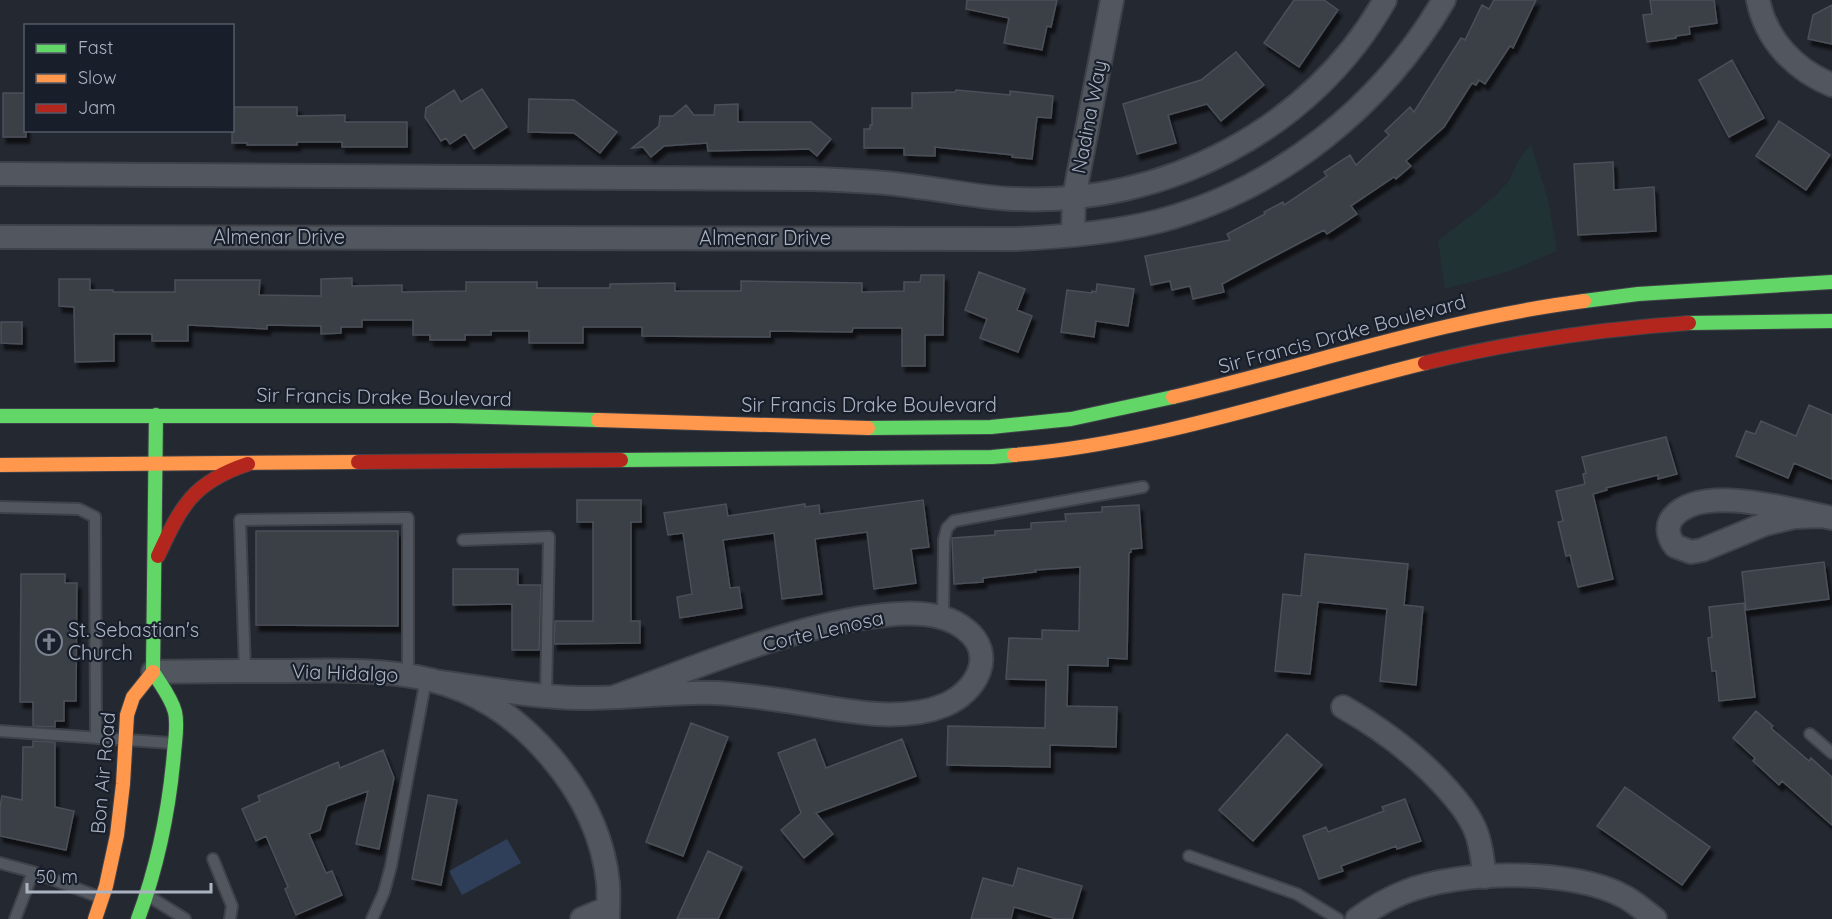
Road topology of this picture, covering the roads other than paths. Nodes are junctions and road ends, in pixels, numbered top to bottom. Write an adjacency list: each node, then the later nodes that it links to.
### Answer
1 (1112, 0): 7 (street, Nadina Way)
2 (1385, 0): 7 (street)
3 (1444, 0): 8 (street, Almenar Drive)
4 (1758, 0): 5 (street)
5 (1832, 85)
6 (0, 174): 7 (street)
7 (1074, 198): 8 (street, Nadina Way)
8 (1073, 235): 9 (street, Almenar Drive)
9 (0, 237)
10 (1832, 282): 12 (main road, Sir Francis Drake Boulevard)
11 (1832, 321): 14 (main road)
12 (156, 415): 13 (main road, Sir Francis Drake Boulevard); 15 (main road)
13 (0, 416)
14 (250, 463): 15 (main road); 21 (main road)
15 (155, 464): 16 (main road); 21 (main road)
16 (0, 465)
17 (1143, 487): 22 (lane)
18 (0, 507): 31 (lane)
19 (1827, 517): 19 (street)
20 (463, 540): 26 (lane)
21 (154, 565): 24 (main road)
22 (944, 618): 27 (street, Corte Lenosa); 27 (street, Corte Lenosa)
23 (245, 671): 24 (street, Via Hidalgo); 25 (street, Via Hidalgo); 25 (lane)
24 (153, 672): 32 (main road, Bon Air Road); 33 (main road)
25 (424, 679): 26 (street, Corte Lenosa); 42 (street, Via Hidalgo); 48 (lane)
26 (546, 695): 27 (street, Corte Lenosa)
27 (614, 697)
28 (1343, 707): 39 (street)
29 (0, 731): 31 (lane)
30 (1810, 734): 34 (lane)
31 (96, 738): 32 (lane)
32 (126, 740): 33 (lane); 41 (main road, Bon Air Road)
33 (175, 743): 40 (main road)
34 (1832, 753)
35 (1189, 856): 50 (lane)
36 (213, 859): 47 (lane)
37 (0, 863): 38 (lane)
38 (33, 872): 41 (lane); 43 (lane)
39 (1485, 877): 51 (street); 52 (street)
40 (147, 895): 45 (main road); 46 (lane)
41 (102, 898): 44 (main road, Bon Air Road)
42 (608, 914): 49 (street)
43 (15, 919)
44 (95, 919)
45 (138, 919)
46 (185, 919)
47 (230, 919)
48 (372, 919)
49 (582, 919)
50 (1338, 919)
51 (1357, 919)
52 (1655, 919)

